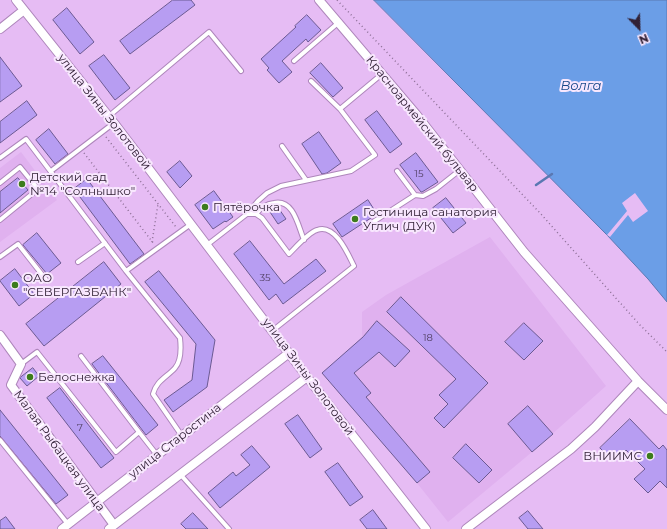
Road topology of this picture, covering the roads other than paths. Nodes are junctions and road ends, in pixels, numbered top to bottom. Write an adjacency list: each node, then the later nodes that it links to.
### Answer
1 (16, 0): 3 (street, улица Зины Золотовой)
2 (320, 0): 4 (street, Красноармейский бульвар)
3 (24, 10): 5 (street); 11 (street, улица Зины Золотовой)
4 (339, 22): 6 (lane); 8 (street, Красноармейский бульвар)
5 (0, 29)
6 (294, 62)
7 (241, 71): 11 (lane)
8 (382, 74): 10 (lane); 15 (street, Красноармейский бульвар)
9 (311, 81): 10 (lane)
10 (340, 110): 18 (lane)
11 (108, 116): 12 (street, улица Зины Золотовой)
12 (114, 123): 16 (lane); 24 (street, улица Зины Золотовой)
13 (282, 146): 18 (lane)
14 (0, 158): 16 (lane)
15 (460, 170): 20 (lane); 39 (street, Красноармейский бульвар)
16 (51, 171): 27 (lane)
17 (396, 171): 20 (lane)
18 (306, 180): 21 (lane)
19 (0, 183): 23 (lane)
20 (415, 195): 25 (lane)
21 (246, 214): 22 (lane); 28 (lane)
22 (256, 214): 26 (lane); 26 (lane)
23 (0, 220)
24 (191, 224): 28 (street, улица Зины Золотовой); 31 (lane)
25 (370, 224)
26 (304, 240): 33 (lane)
27 (105, 243): 30 (lane); 31 (lane)
28 (207, 245): 33 (street, улица Зины Золотовой)
29 (0, 257): 32 (lane)
30 (78, 262)
31 (126, 271): 42 (lane)
32 (47, 281)
33 (272, 331): 35 (street, улица Зины Золотовой)
34 (0, 335): 37 (street)
35 (289, 353): 38 (street, улица Зины Золотовой); 42 (street, улица Старостина)
36 (81, 356): 41 (lane)
37 (21, 364): 41 (lane); 46 (street, Малая Рыбацкая улица)
38 (307, 377): 45 (street); 50 (street, улица Зины Золотовой)
39 (638, 381): 40 (street, Красноармейский бульвар); 51 (street)
40 (667, 410)
41 (139, 432): 44 (lane)
42 (182, 436): 44 (street, улица Старостина)
43 (0, 440): 47 (lane)
44 (157, 455): 46 (street, улица Старостина)
45 (180, 474): 48 (street); 49 (lane)
46 (96, 502): 47 (street, улица Старостина); 48 (street, Малая Рыбацкая улица)
47 (65, 527)
48 (112, 527)
49 (229, 529)
50 (426, 529)
51 (466, 529)

